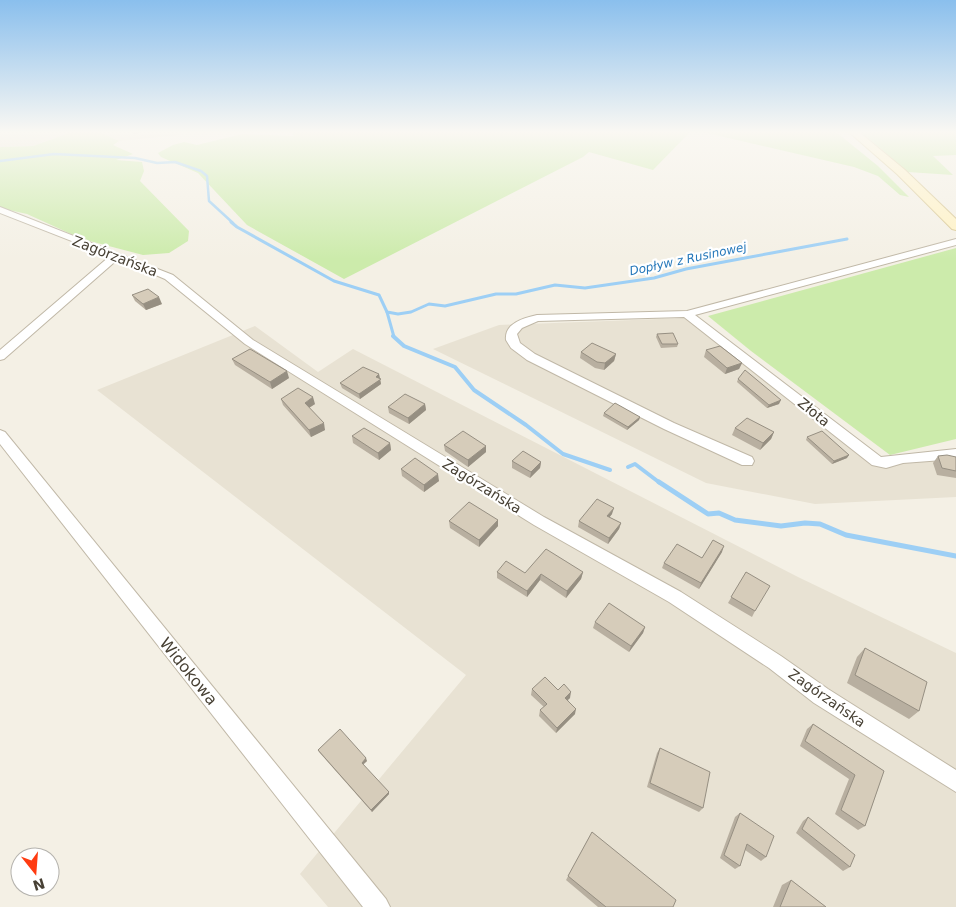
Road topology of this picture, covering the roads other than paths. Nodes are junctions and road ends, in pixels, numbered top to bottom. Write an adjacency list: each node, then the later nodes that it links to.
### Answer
1 (903, 174): 3 (main road)
2 (0, 210): 5 (street, Zagórzańska)
3 (956, 226)
4 (956, 242): 6 (street)
5 (117, 255): 7 (street); 11 (street, Zagórzańska)
6 (687, 314): 9 (street, Złota); 10 (street)
7 (0, 356)
8 (0, 435): 12 (street, Widokowa)
9 (956, 454)
10 (747, 461)
11 (956, 782)
12 (378, 907)

